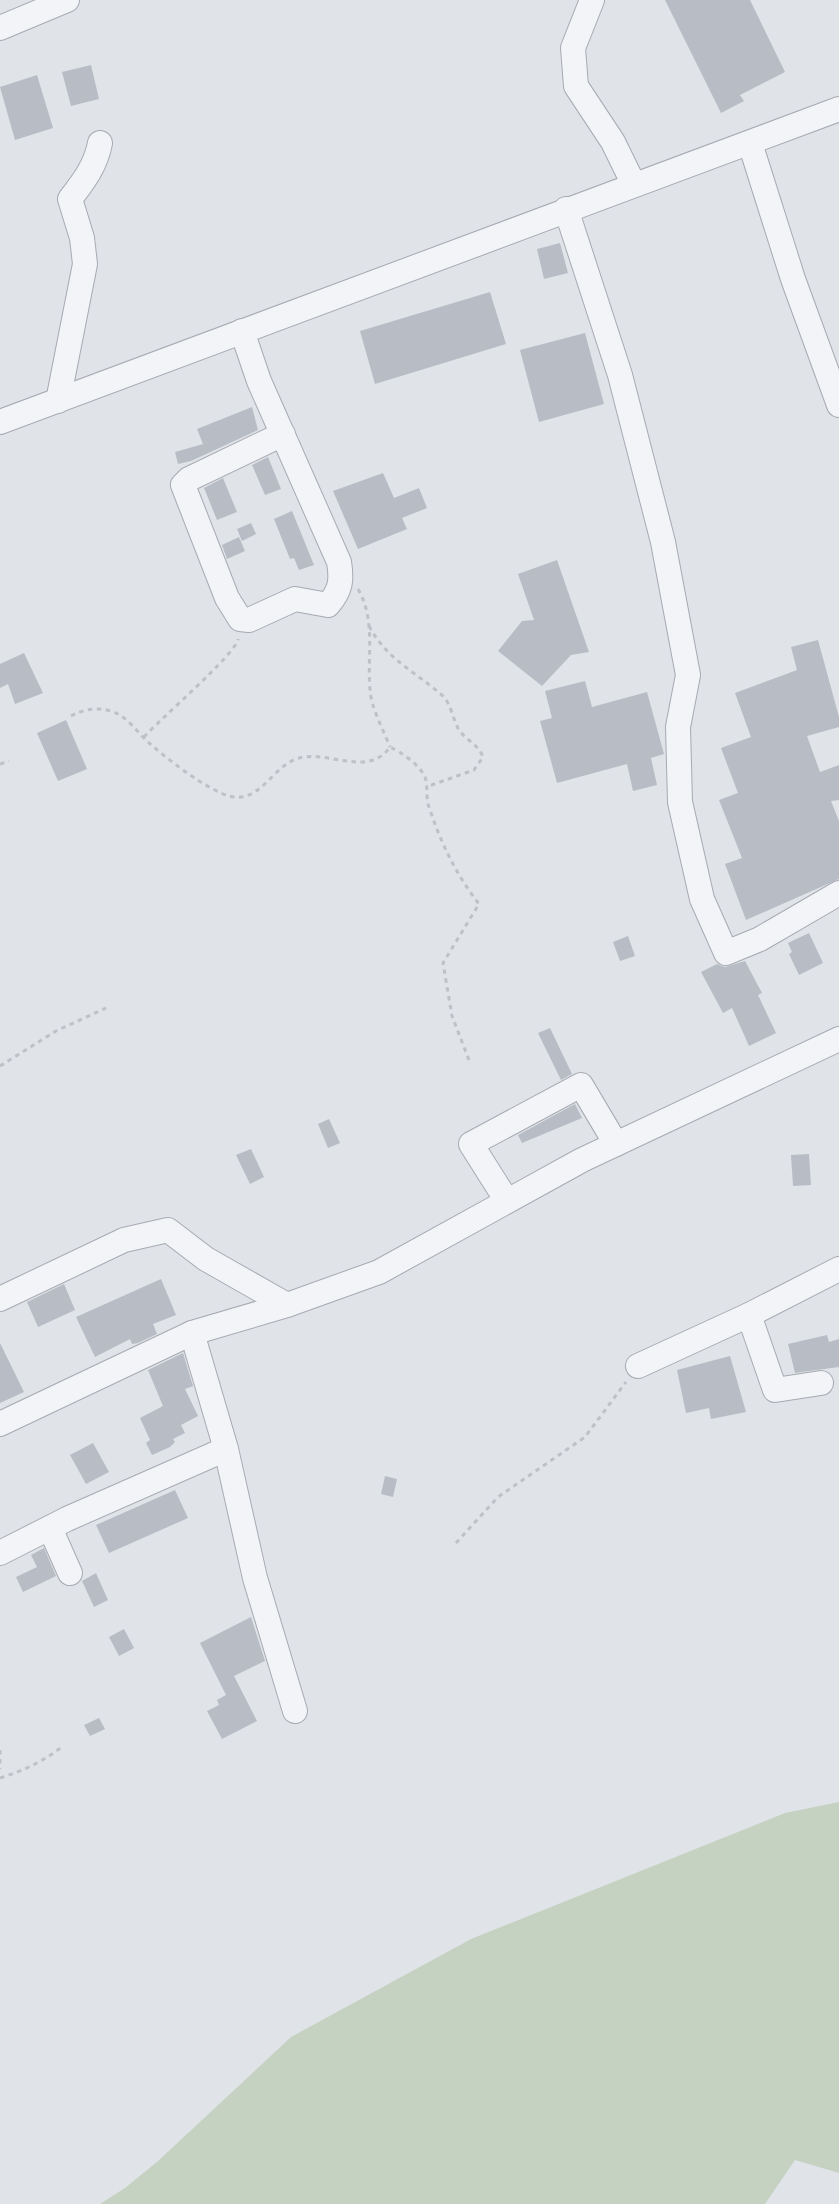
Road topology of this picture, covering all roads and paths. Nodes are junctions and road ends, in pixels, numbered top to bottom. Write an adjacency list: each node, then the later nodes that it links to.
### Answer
1 (67, 0): 3 (street)
2 (592, 0): 7 (street)
3 (0, 28)
4 (839, 109): 6 (street)
5 (100, 143): 10 (street)
6 (750, 143): 7 (street); 11 (street)
7 (634, 185): 8 (street)
8 (566, 209): 9 (street); 23 (street)
9 (242, 331): 10 (street); 13 (street)
10 (58, 401): 12 (street)
11 (839, 405)
12 (0, 422)
13 (283, 434): 14 (street); 15 (street)
14 (342, 580): 15 (street); 16 (path)
15 (240, 619): 18 (path)
16 (369, 626): 19 (path); 22 (path)
17 (71, 716): 18 (path)
18 (144, 737): 19 (path)
19 (390, 747): 22 (path)
20 (9, 760): 21 (path)
21 (0, 764)
22 (426, 787): 26 (path)
23 (839, 893)
24 (106, 1008): 27 (path)
25 (839, 1039): 28 (street)
26 (469, 1060)
27 (0, 1066)
28 (616, 1144): 29 (street); 29 (street)
29 (507, 1202): 32 (street)
30 (839, 1269): 33 (street)
31 (0, 1299): 32 (street)
32 (287, 1305): 34 (street)
33 (749, 1315): 35 (street); 36 (street)
34 (192, 1333): 37 (street); 38 (street)
35 (638, 1366): 40 (path)
36 (821, 1383)
37 (0, 1424)
38 (226, 1449): 39 (street); 43 (street)
39 (50, 1528): 41 (street); 42 (street)
40 (456, 1543)
41 (0, 1553)
42 (70, 1573)
43 (295, 1711)
44 (63, 1746): 47 (path)
45 (0, 1750): 46 (path)
46 (0, 1769)
47 (0, 1778)

